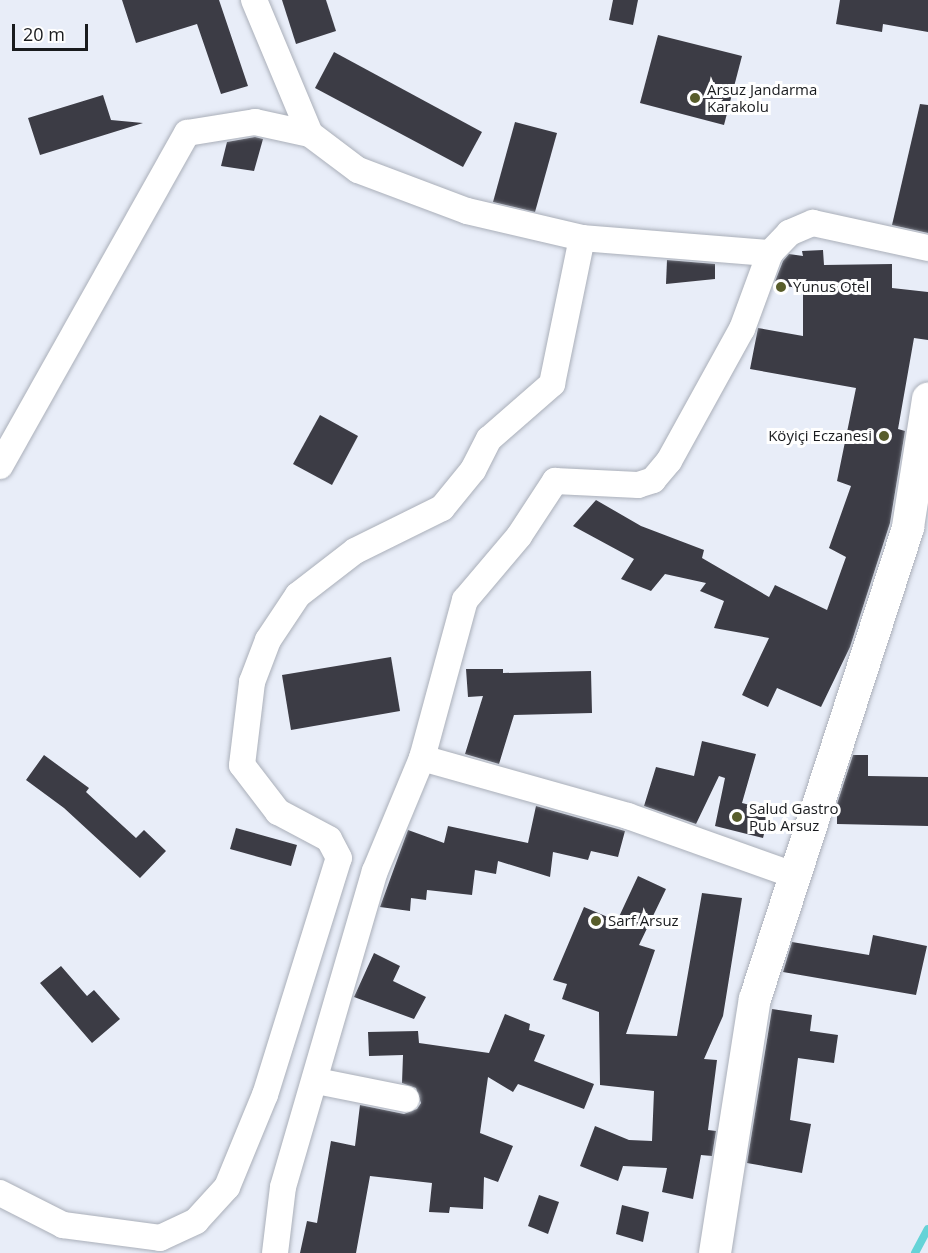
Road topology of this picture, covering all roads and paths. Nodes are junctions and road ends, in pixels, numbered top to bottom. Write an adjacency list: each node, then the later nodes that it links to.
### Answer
1 (254, 0): 2 (street)
2 (310, 134): 3 (street); 7 (street)
3 (582, 238): 5 (street); 12 (street)
4 (928, 248): 5 (street)
5 (770, 252): 8 (street)
6 (928, 399): 9 (street)
7 (0, 466)
8 (422, 758): 9 (street); 10 (street)
9 (794, 875): 14 (street)
10 (317, 1081): 11 (street); 13 (street)
11 (406, 1099)
12 (0, 1193)
13 (274, 1253)
14 (715, 1253)

